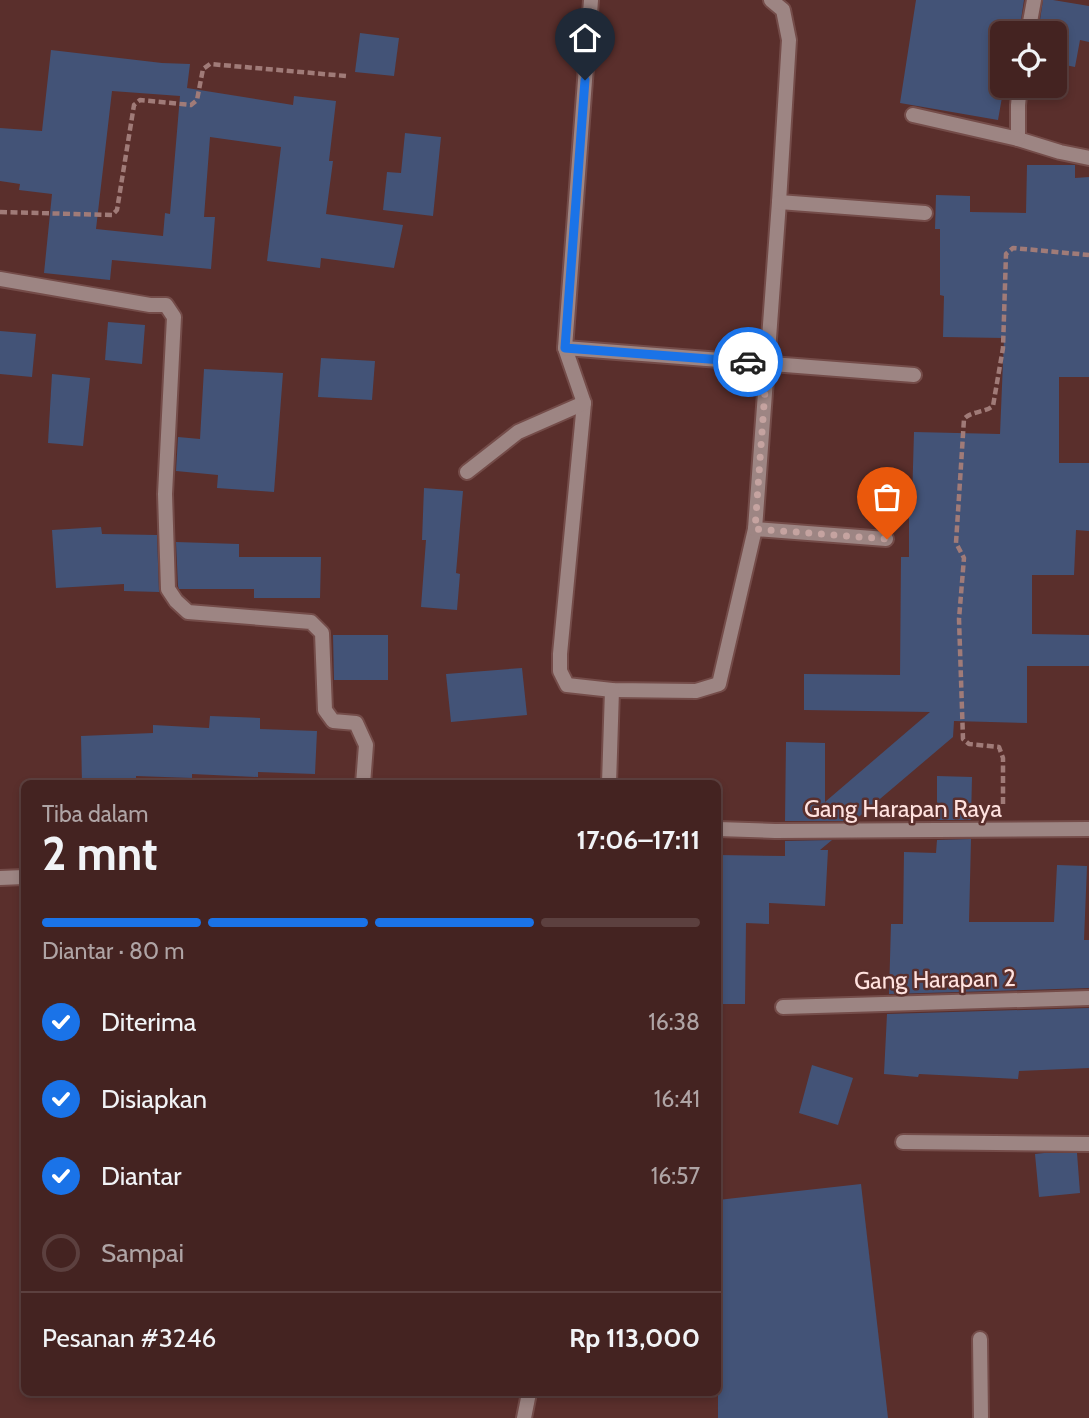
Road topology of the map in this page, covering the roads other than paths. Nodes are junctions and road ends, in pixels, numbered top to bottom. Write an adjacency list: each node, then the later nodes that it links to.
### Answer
1 (591, 0): 12 (street)
2 (771, 0): 9 (street)
3 (1034, 0): 4 (street)
4 (1030, 21)
5 (1019, 98): 7 (street)
6 (913, 115): 7 (street)
7 (1018, 139): 8 (street)
8 (1089, 158)
9 (779, 202): 10 (street); 13 (street)
10 (925, 213)
11 (0, 279): 20 (street)
12 (565, 348): 13 (street); 15 (street)
13 (767, 363): 14 (street); 17 (street)
14 (914, 374)
15 (584, 403): 16 (street); 19 (street)
16 (467, 472)
17 (755, 529): 18 (street); 19 (street)
18 (887, 539)
19 (612, 690): 21 (street)
20 (363, 780)
21 (609, 780)
22 (721, 829): 23 (street, Gang Harapan Raya)
23 (1089, 829)
24 (21, 877): 25 (street)
25 (0, 878)
26 (1089, 998): 27 (street, Gang Harapan 2)
27 (783, 1007)
28 (903, 1142): 29 (street)
29 (1089, 1144)
30 (981, 1339): 33 (street)
31 (528, 1396): 32 (street)
32 (524, 1418)
33 (981, 1418)

